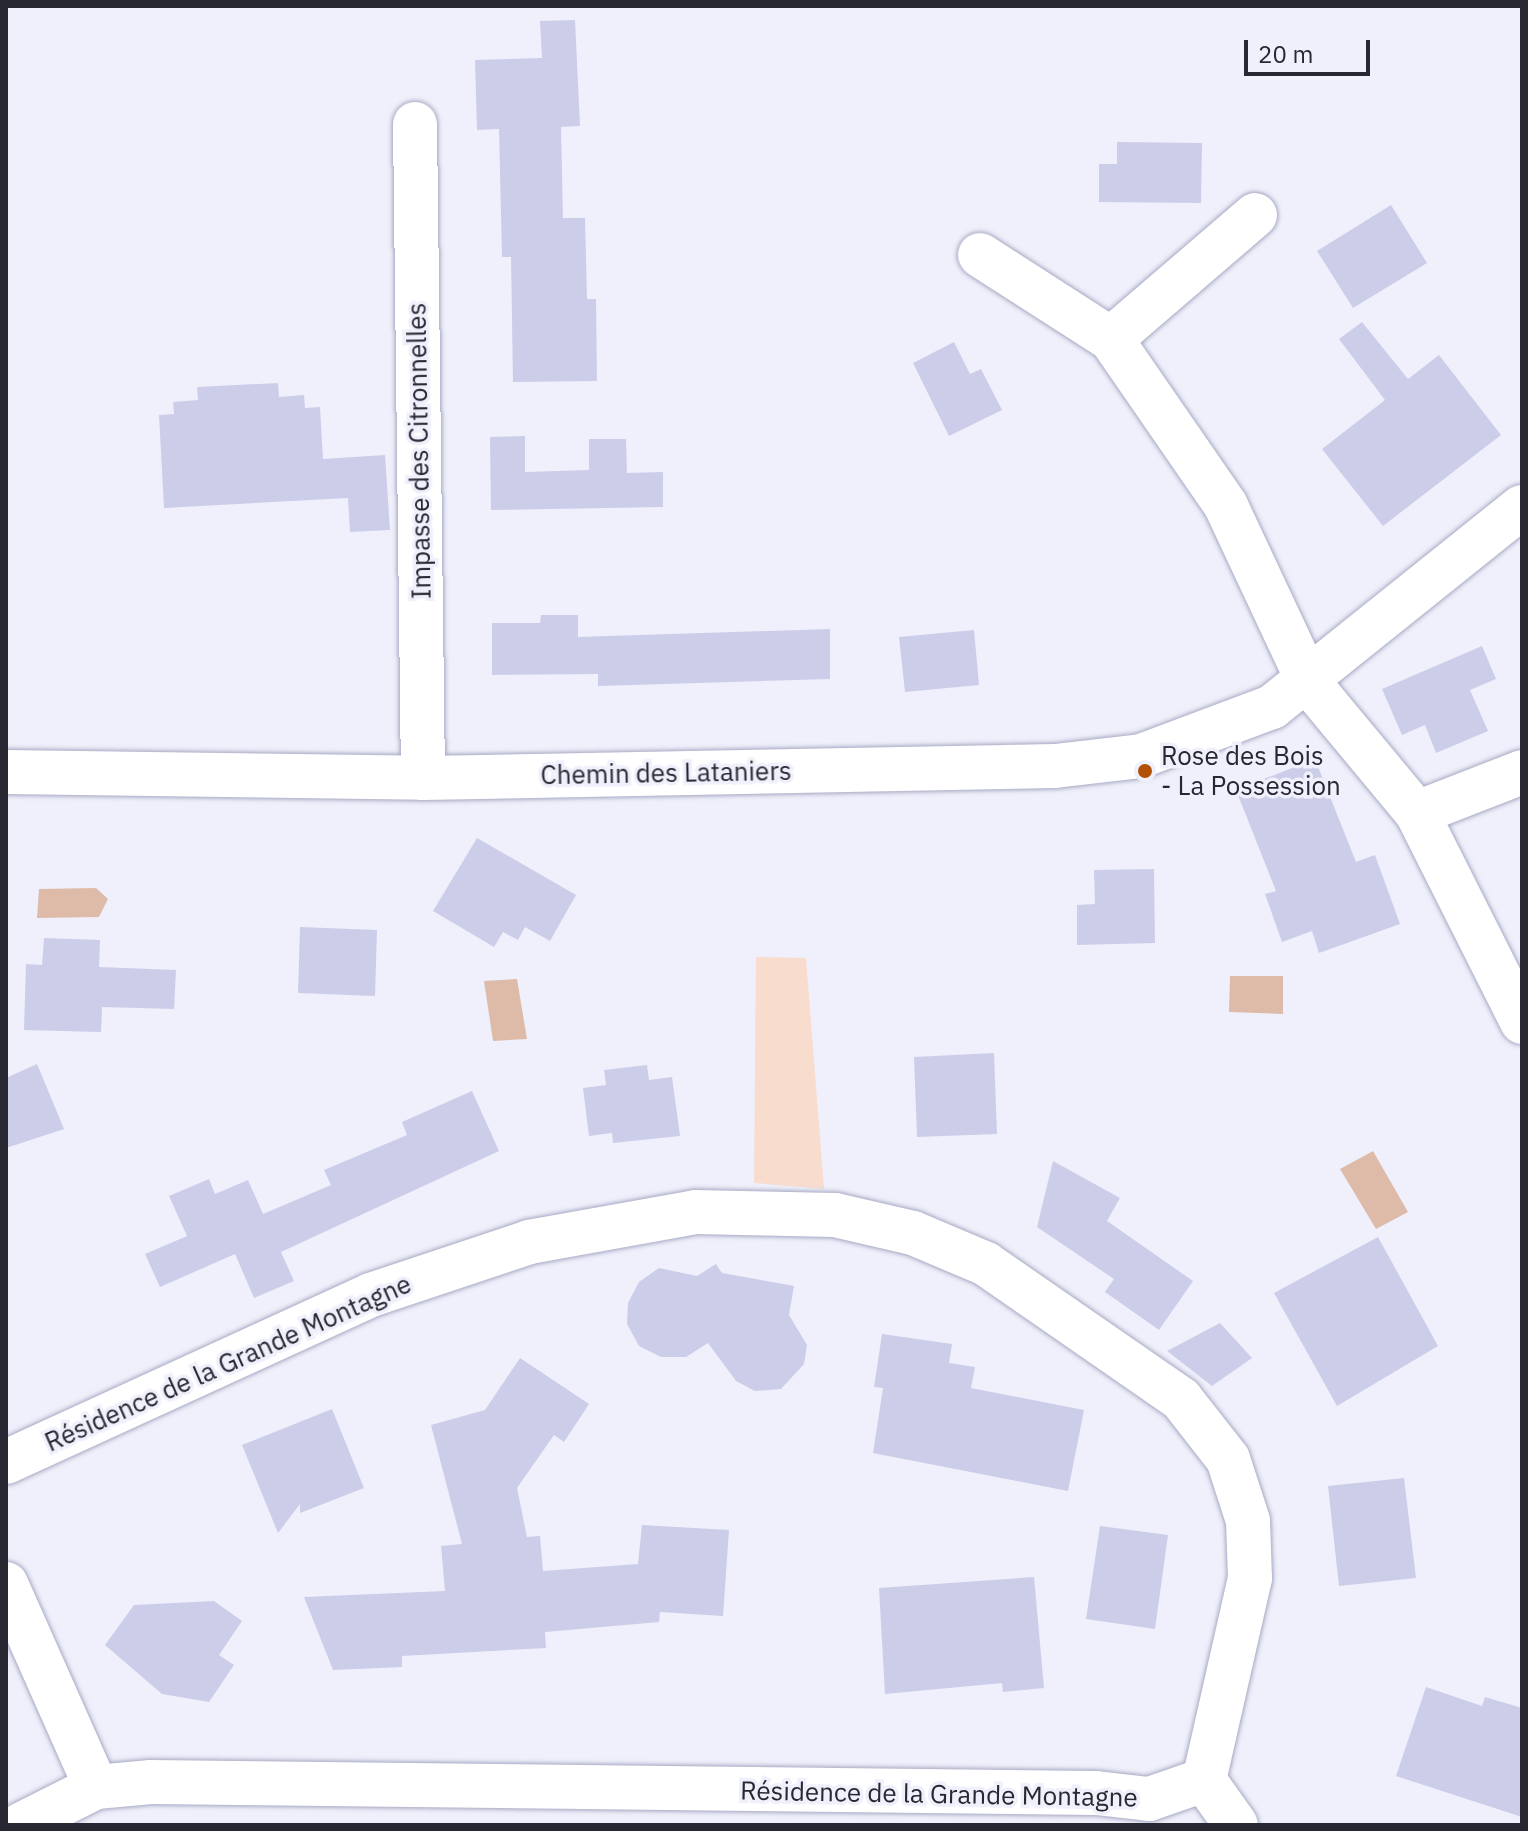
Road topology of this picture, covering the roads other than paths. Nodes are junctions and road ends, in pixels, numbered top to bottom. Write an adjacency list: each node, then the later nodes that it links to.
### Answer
1 (415, 124): 9 (street, Impasse des Citronnelles)
2 (1255, 215): 4 (street)
3 (980, 255): 4 (street)
4 (1111, 339): 6 (street)
5 (1522, 507): 6 (street, Chemin des Lataniers)
6 (1309, 683): 9 (street, Chemin des Lataniers); 10 (street)
7 (6, 772): 9 (street, Chemin des Lataniers)
8 (1522, 772): 10 (street)
9 (423, 778)
10 (1417, 813): 11 (street)
11 (1522, 1022)
12 (6, 1462): 14 (street, Résidence de la Grande Montagne)
13 (6, 1584): 15 (street)
14 (1204, 1780): 15 (street, Résidence de la Grande Montagne); 17 (street)
15 (96, 1787): 16 (street, Résidence de la Grande Montagne)
16 (20, 1825)
17 (1236, 1825)

